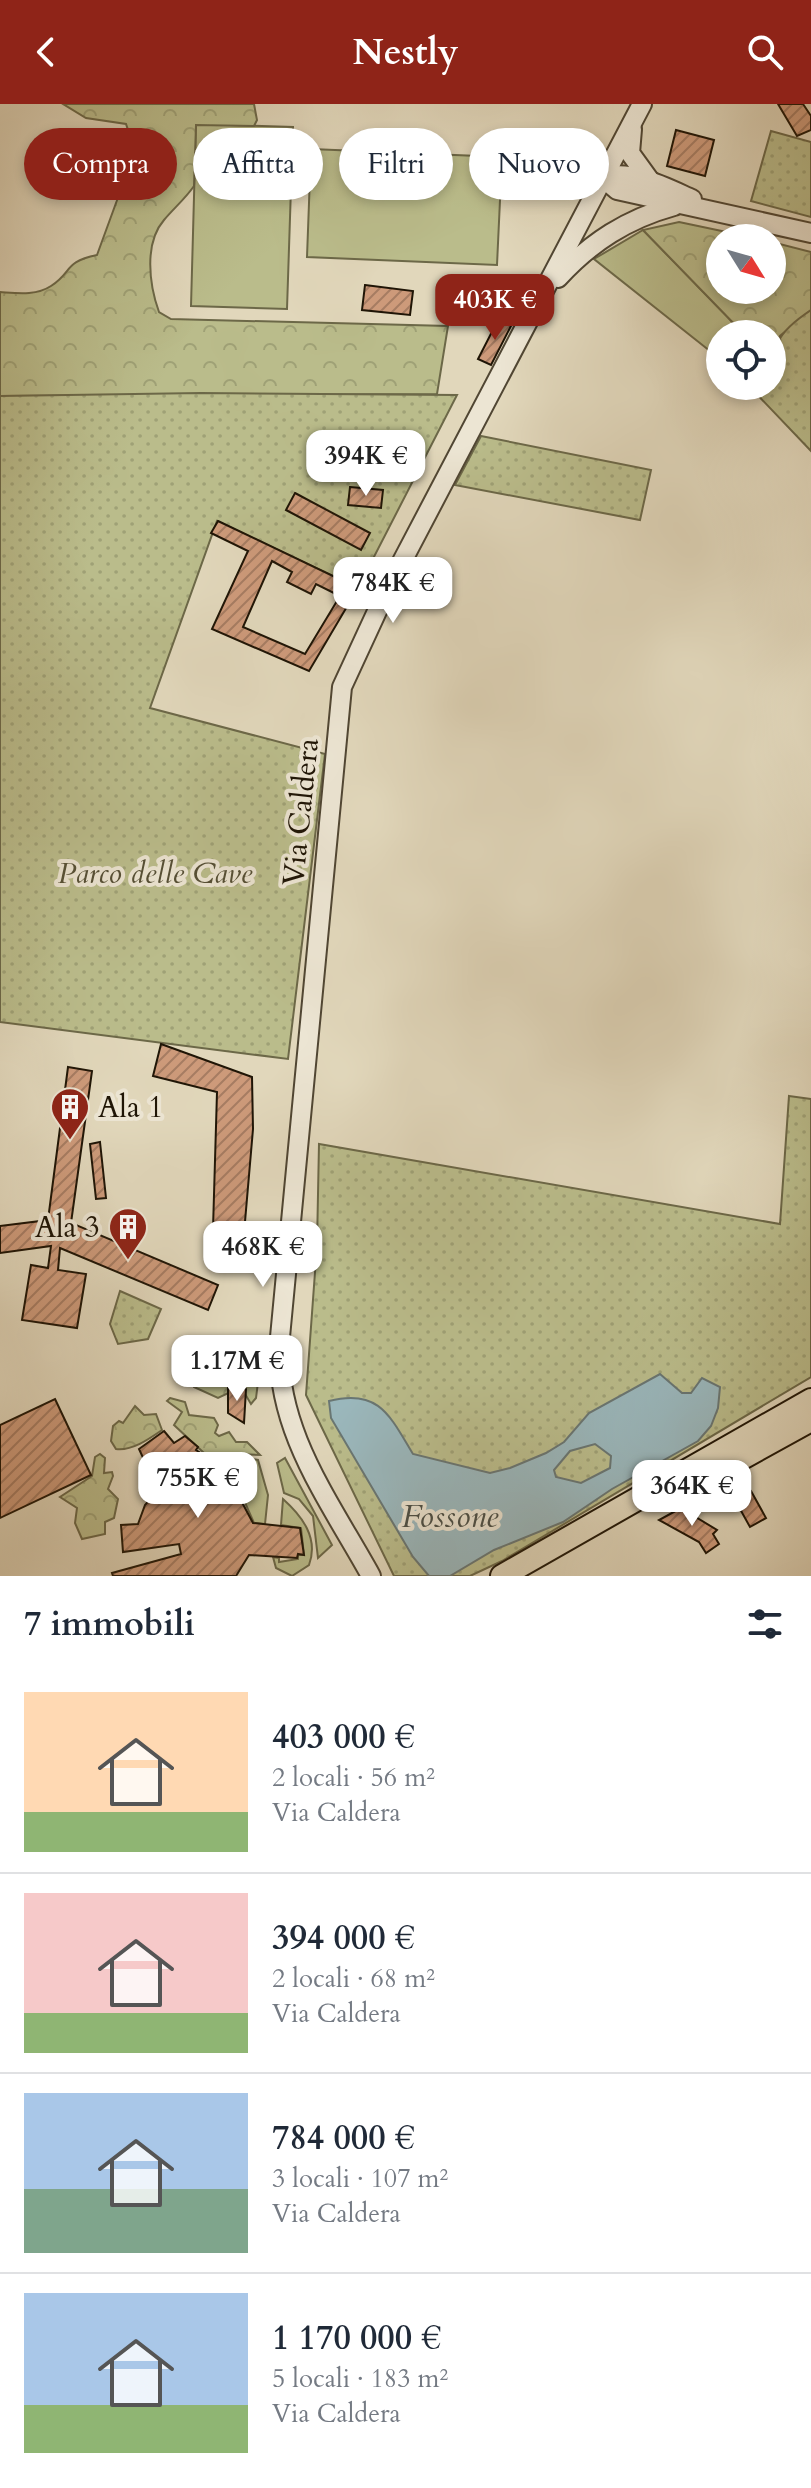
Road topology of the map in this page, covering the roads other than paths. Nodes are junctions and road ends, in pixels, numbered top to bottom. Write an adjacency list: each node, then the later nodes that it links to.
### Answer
1 (642, 104): 2 (street, Via Caldera)
2 (633, 121): 3 (street, Via Caldera); 5 (street)
3 (609, 167)
4 (609, 177): 5 (street)
5 (651, 182): 9 (street)
6 (609, 184): 8 (street)
7 (591, 200): 11 (street, Via Caldera)
8 (680, 204): 9 (street); 11 (street)
9 (722, 212): 10 (street)
10 (811, 233)
11 (539, 299): 14 (street, Via Caldera)
12 (811, 1400): 15 (main road)
13 (811, 1420): 16 (main road)
14 (371, 1576)
15 (502, 1576)
16 (535, 1576)

